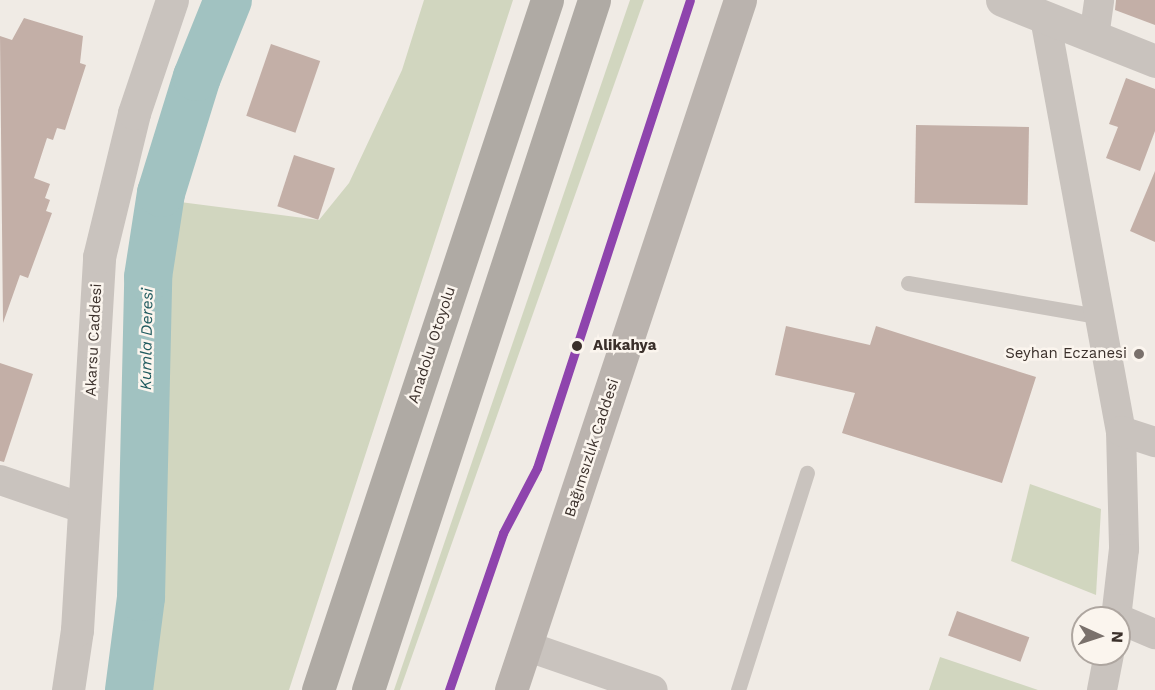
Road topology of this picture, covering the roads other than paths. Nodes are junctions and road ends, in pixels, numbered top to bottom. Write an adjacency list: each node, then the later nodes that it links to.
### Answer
1 (172, 0): 16 (street, Akarsu Caddesi)
2 (546, 0): 23 (highway, Anadolu Otoyolu)
3 (594, 0): 24 (highway)
4 (741, 0): 20 (main road, Bağımsızlık Caddesi)
5 (1002, 0): 7 (street)
6 (1099, 0): 8 (street)
7 (1045, 18): 8 (street); 11 (street)
8 (1094, 37): 9 (street)
9 (1155, 61)
10 (908, 283): 11 (lane)
11 (1097, 316): 12 (street)
12 (1121, 430): 13 (street); 17 (street)
13 (1155, 442)
14 (807, 472): 27 (lane)
15 (0, 480): 16 (street)
16 (85, 509): 22 (street, Akarsu Caddesi)
17 (1118, 606)
18 (1131, 624): 19 (street)
19 (1155, 634)
20 (526, 646): 25 (main road, Bağımsızlık Caddesi); 26 (street)
21 (1107, 666): 28 (street)
22 (68, 690)
23 (318, 690)
24 (368, 690)
25 (511, 690)
26 (653, 690)
27 (738, 690)
28 (1102, 690)

